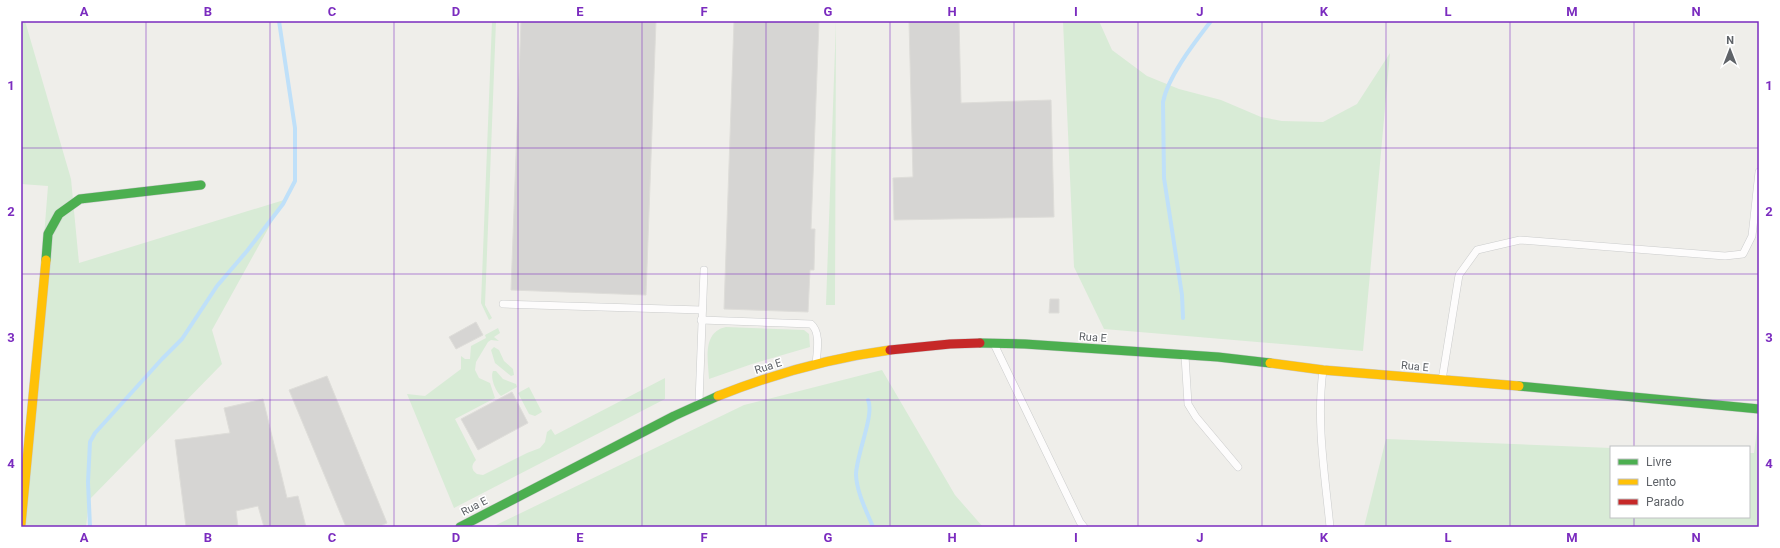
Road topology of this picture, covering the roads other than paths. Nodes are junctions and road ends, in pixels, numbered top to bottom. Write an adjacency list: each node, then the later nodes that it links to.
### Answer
1 (1759, 172): 11 (lane)
2 (201, 185): 15 (street)
3 (704, 270): 5 (lane)
4 (503, 304): 5 (lane)
5 (702, 310): 6 (lane)
6 (701, 320): 9 (lane); 12 (lane)
7 (994, 342): 8 (street, Rua E); 9 (street, Rua E); 17 (lane)
8 (1185, 355): 10 (street, Rua E); 14 (lane)
9 (816, 364): 12 (street, Rua E)
10 (1323, 370): 11 (street, Rua E); 18 (lane)
11 (1442, 380): 13 (street, Rua E)
12 (699, 404): 16 (street, Rua E)
13 (1759, 409)
14 (1238, 467)
15 (21, 524)
16 (460, 527)
17 (1084, 527)
18 (1330, 527)

